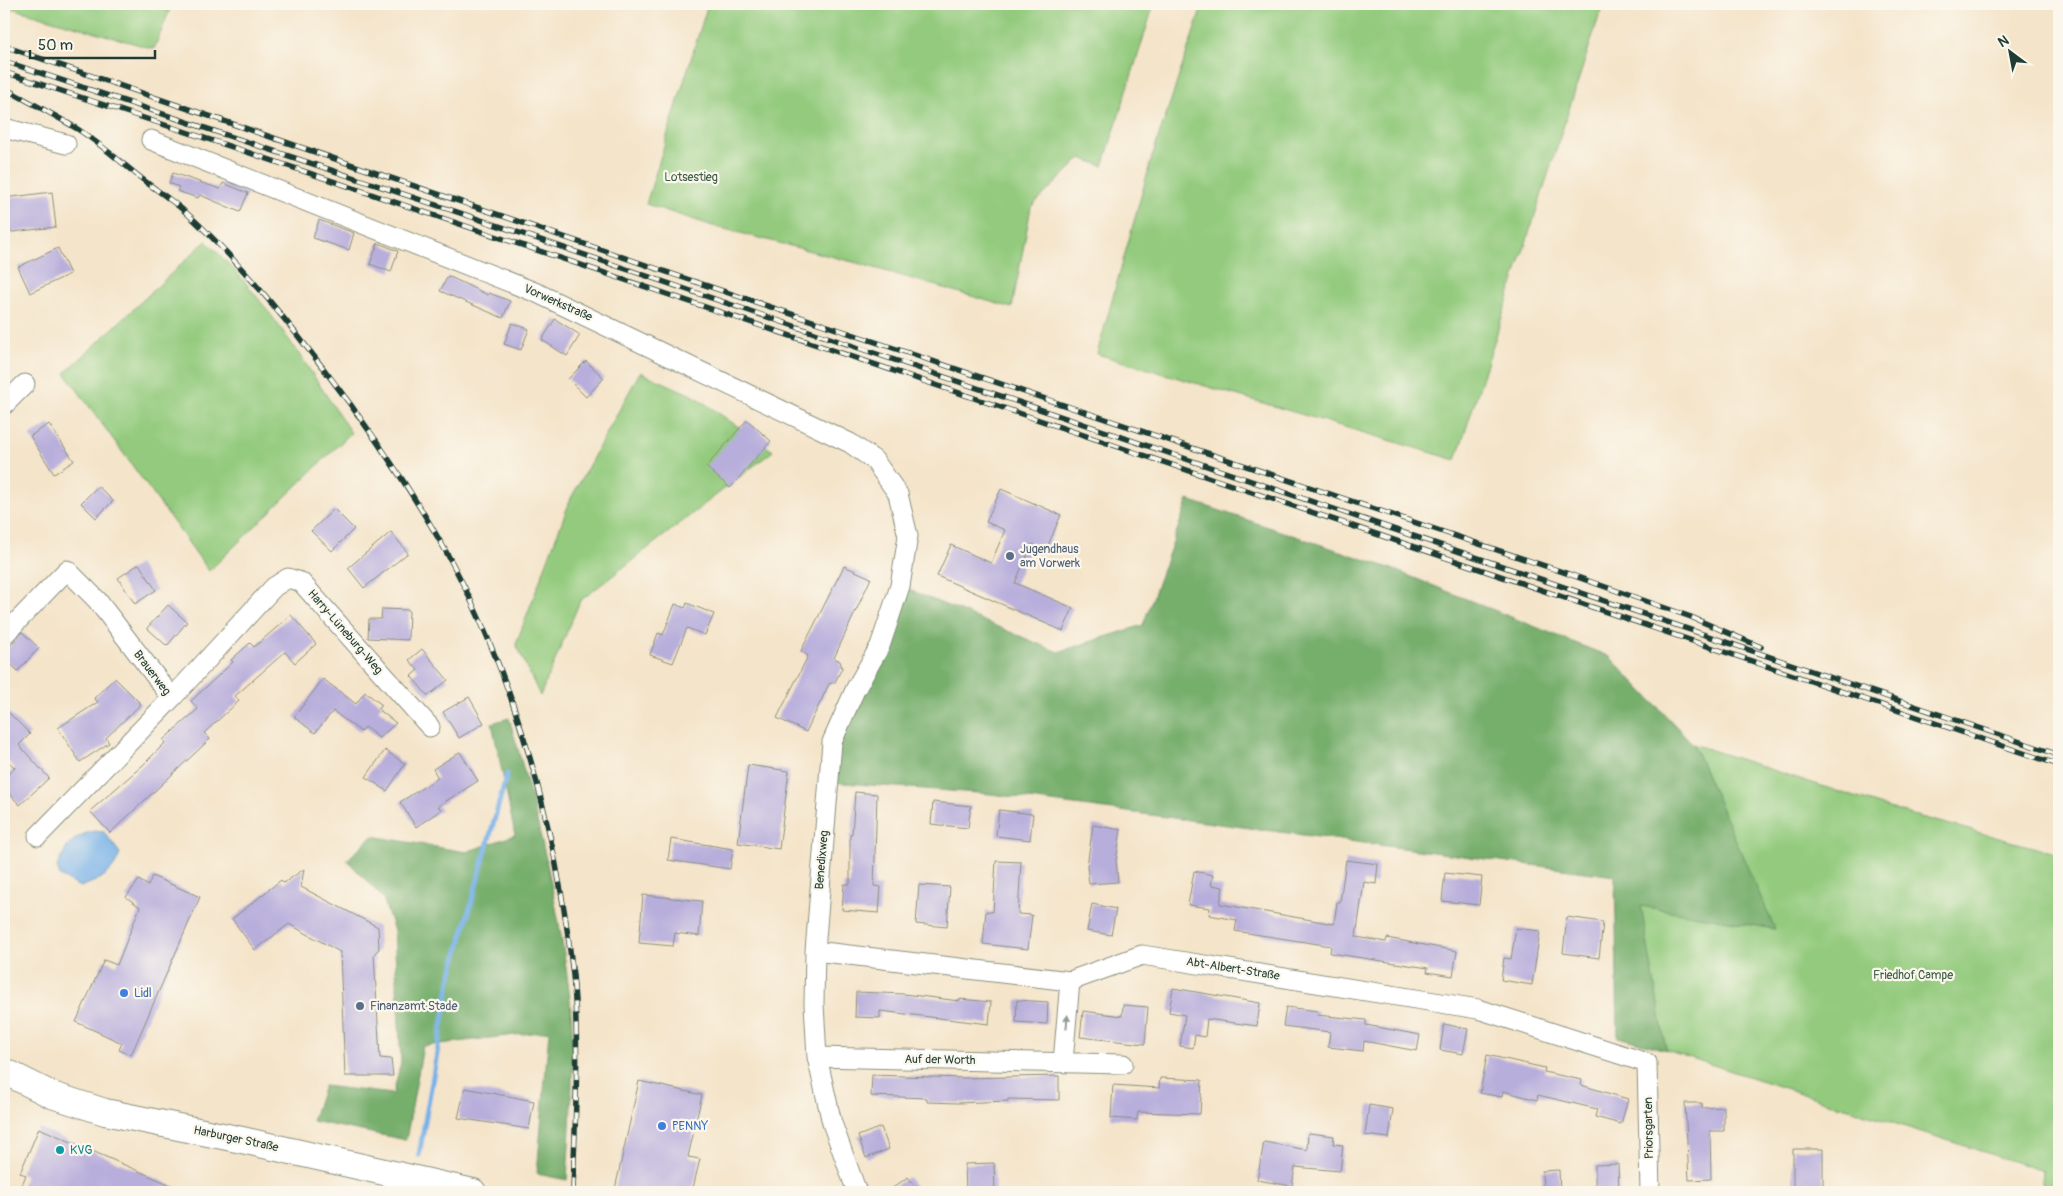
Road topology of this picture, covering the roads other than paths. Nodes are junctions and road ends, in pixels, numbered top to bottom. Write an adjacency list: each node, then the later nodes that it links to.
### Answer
1 (4, 128): 3 (street)
2 (151, 140): 6 (street, Vorwerkstraße)
3 (66, 144)
4 (25, 384): 5 (street)
5 (4, 405)
6 (908, 536): 11 (street, Benedixweg)
7 (4, 635): 8 (street, Brauerweg)
8 (172, 698): 9 (street, Harry-Lüneburg-Weg); 10 (street, Brauerweg)
9 (430, 727)
10 (38, 836)
11 (815, 951): 12 (street, Abt-Albert-Straße); 13 (street, Benedixweg)
12 (1070, 981): 14 (street, one-way to 12); 15 (street, Abt-Albert-Straße)
13 (817, 1057): 14 (street, Auf der Worth); 19 (street, Benedixweg)
14 (1063, 1062): 16 (street, Auf der Worth)
15 (1647, 1063): 20 (street, Priorsgarten)
16 (1123, 1064)
17 (4, 1071): 18 (main road, Harburger Straße)
18 (473, 1192)
19 (857, 1192)
20 (1650, 1192)

